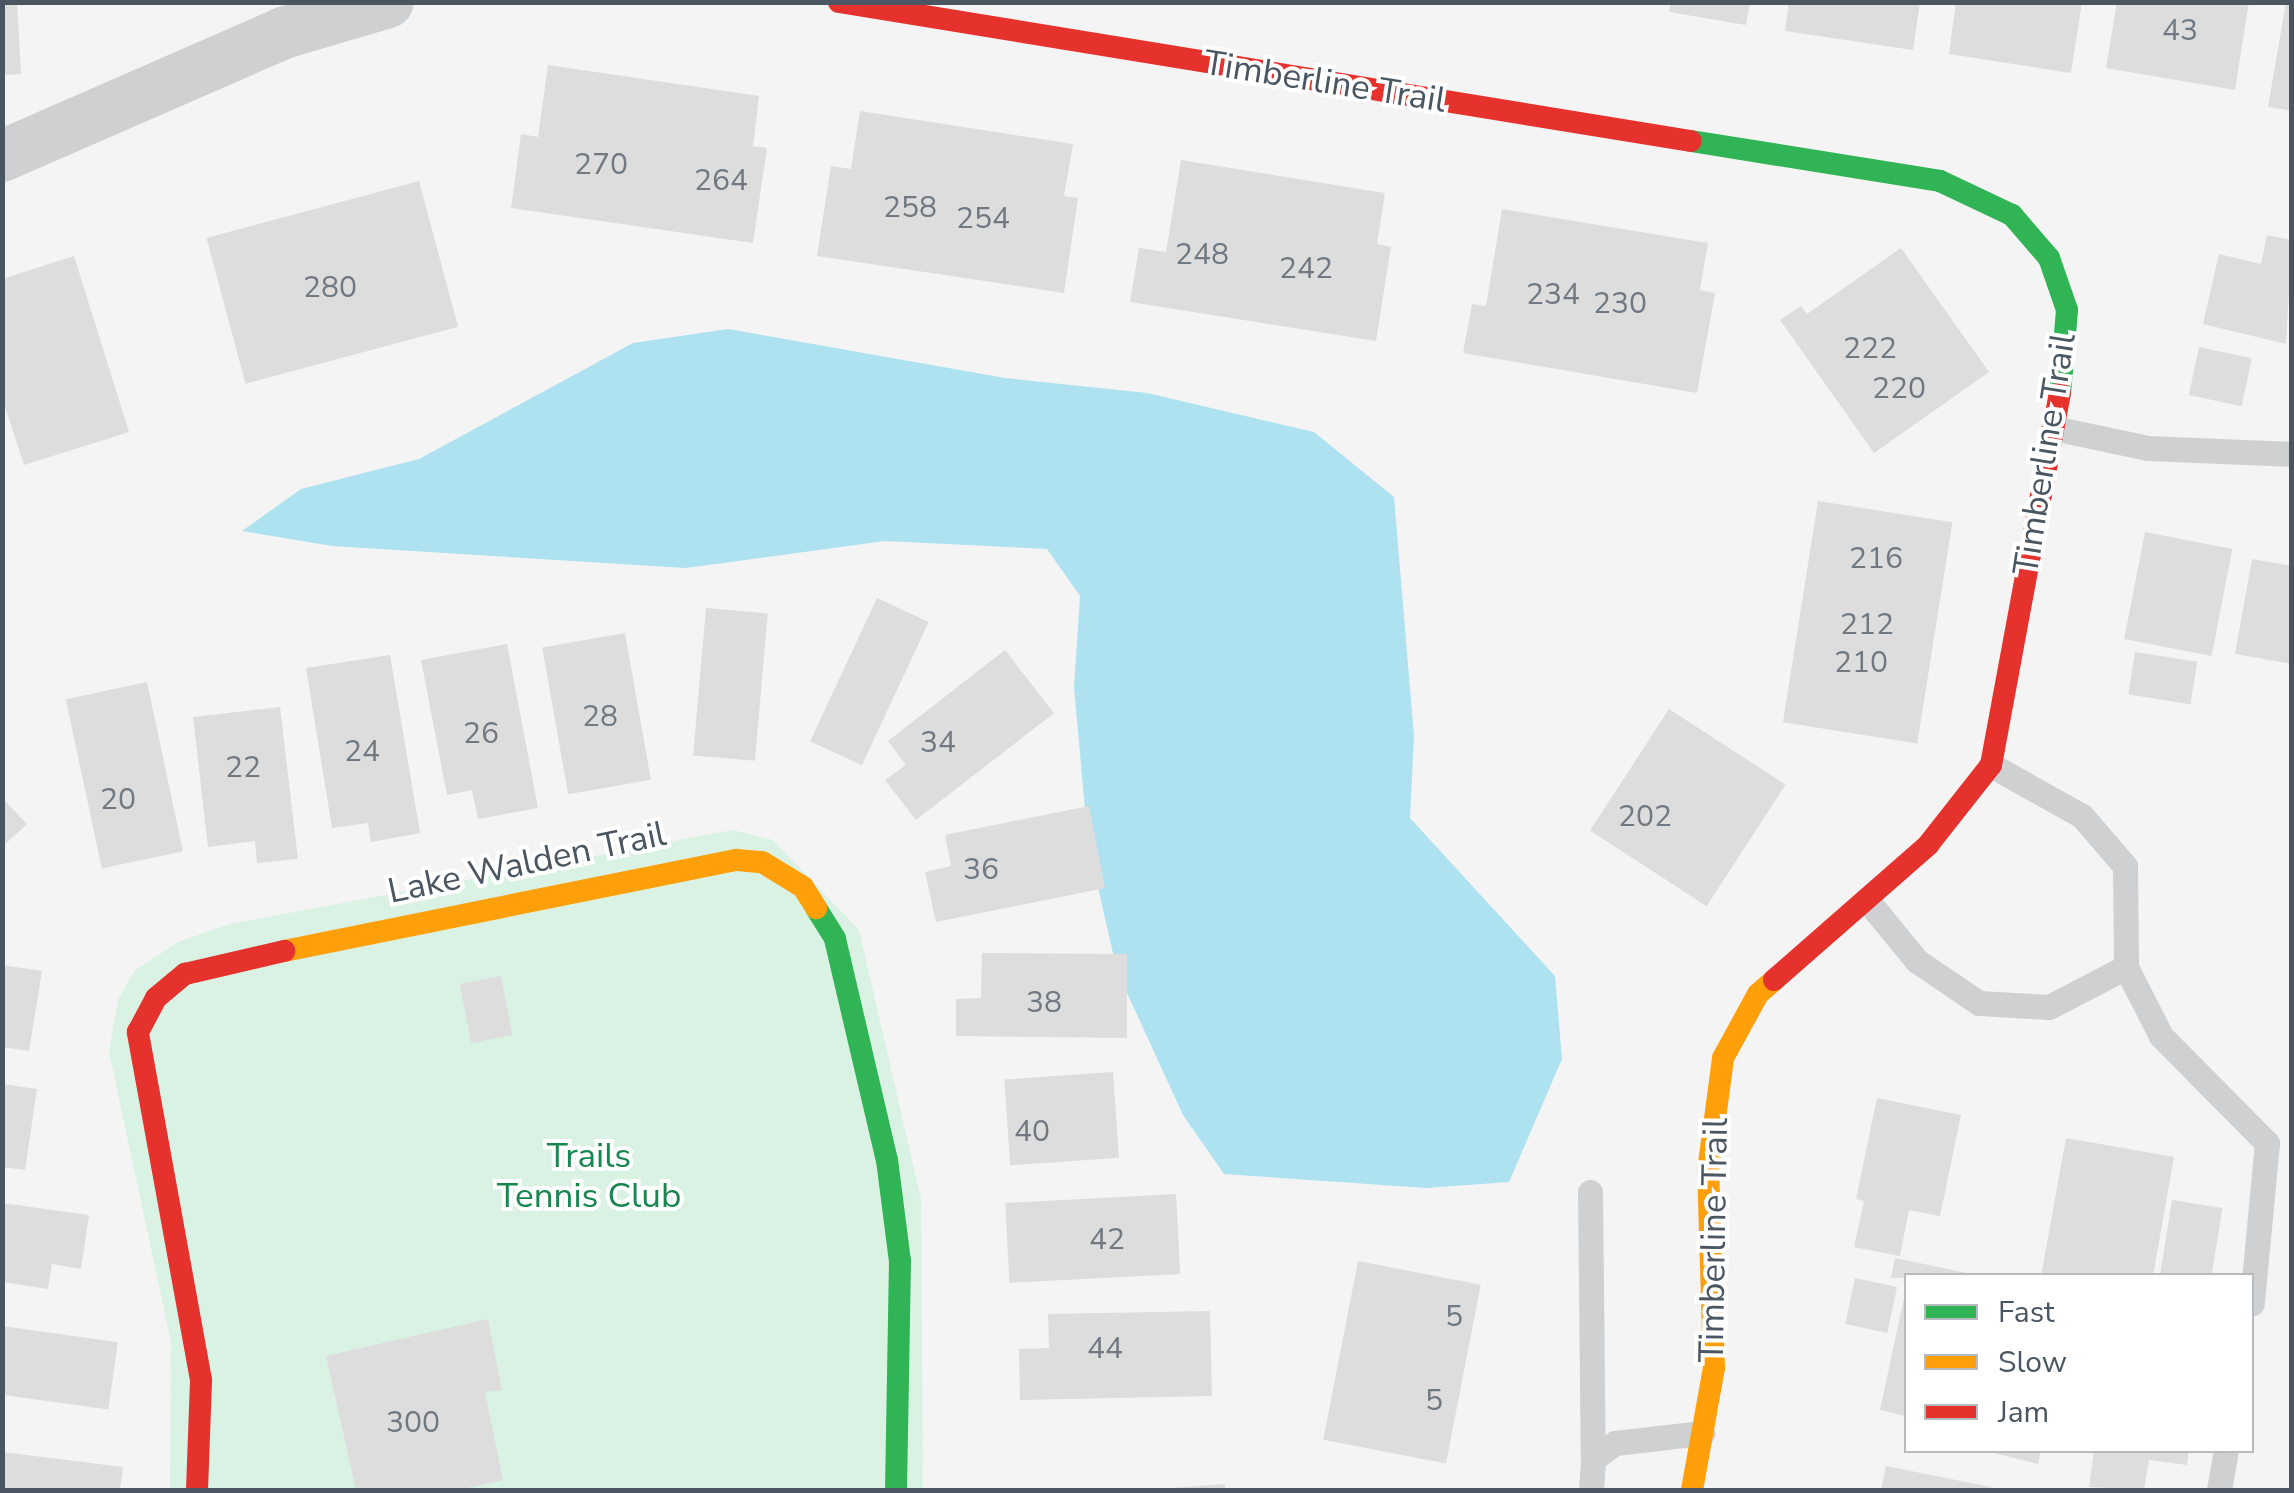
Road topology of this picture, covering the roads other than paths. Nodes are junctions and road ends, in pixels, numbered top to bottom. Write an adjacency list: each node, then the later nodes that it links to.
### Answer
1 (388, 2): 3 (street)
2 (839, 2): 4 (street, Timberline Trail)
3 (2, 156)
4 (2054, 428): 5 (lane); 6 (street, Timberline Trail)
5 (2292, 454)
6 (1991, 765): 7 (street, Timberline Trail); 8 (lane)
7 (1867, 900): 8 (lane); 11 (street, Timberline Trail)
8 (2126, 967): 10 (lane)
9 (1590, 1192): 13 (lane)
10 (2254, 1282)
11 (1702, 1433): 13 (lane); 17 (street, Timberline Trail)
12 (2225, 1453): 18 (lane)
13 (1593, 1459): 16 (lane)
14 (197, 1490): 15 (street, Lake Walden Trail)
15 (896, 1490)
16 (1591, 1490)
17 (1692, 1490)
18 (2219, 1490)

